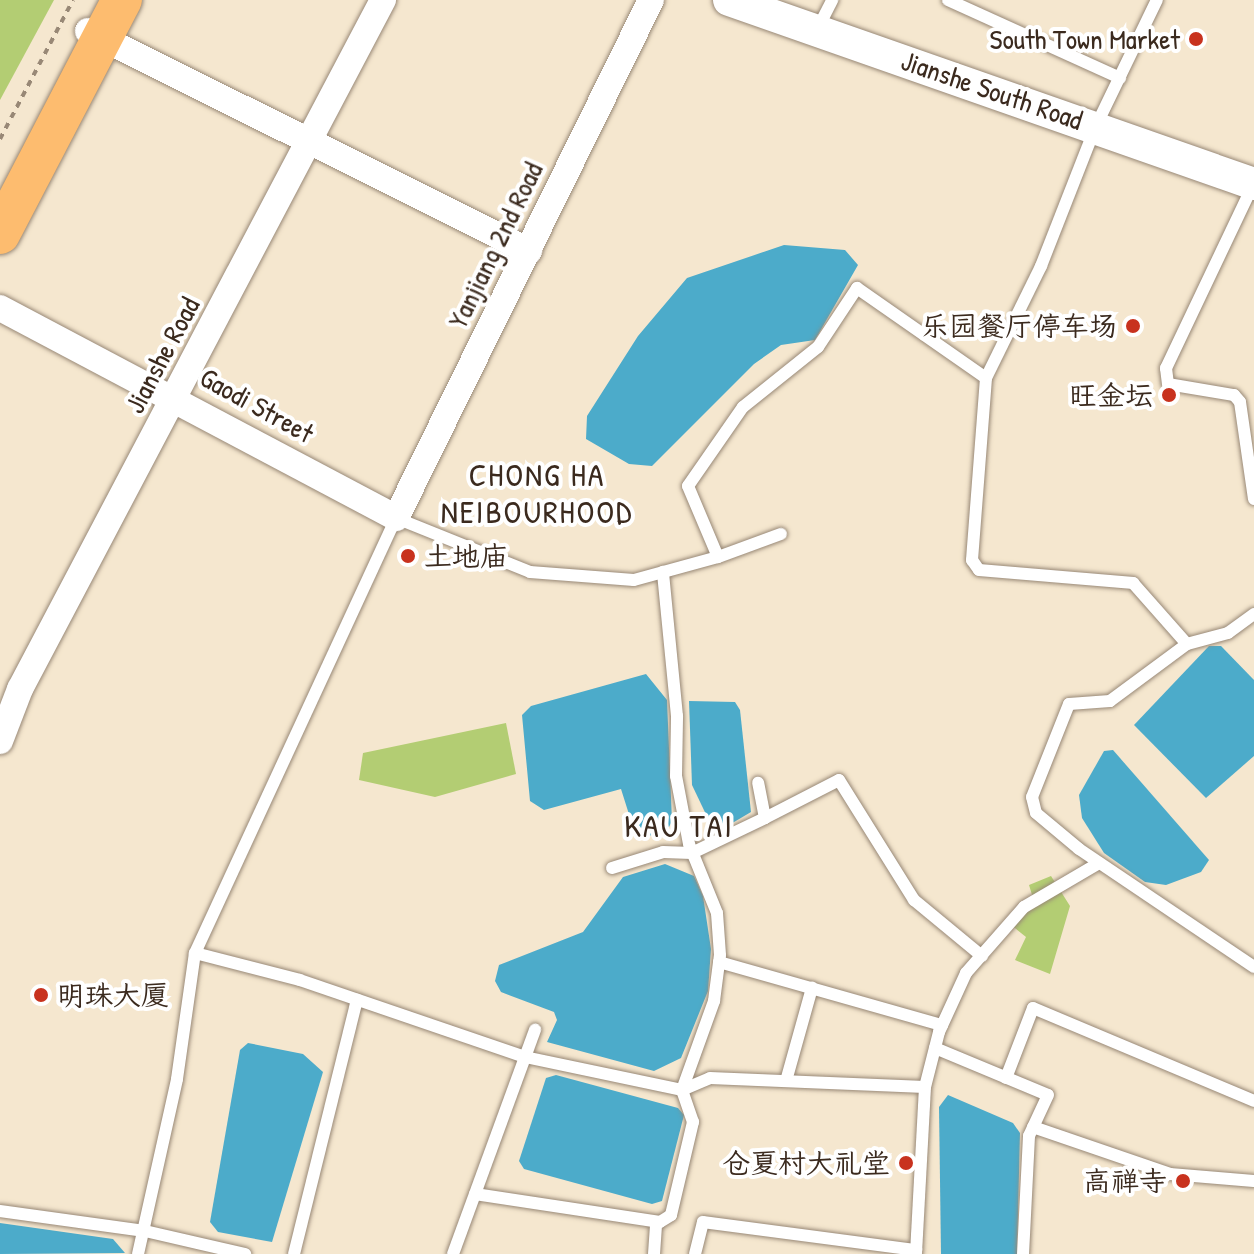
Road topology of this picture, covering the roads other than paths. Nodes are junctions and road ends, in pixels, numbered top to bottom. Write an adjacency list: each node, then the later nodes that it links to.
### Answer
1 (122, 0): 8 (main road)
2 (383, 0): 12 (street, Jianshe Road)
3 (651, 0): 16 (street, Yanjiang 2nd Road)
4 (729, 0): 9 (street, Jianshe South Road)
5 (832, 0): 9 (lane)
6 (948, 0): 10 (lane)
7 (1157, 0): 10 (lane)
8 (90, 17): 12 (street); 14 (main road); 15 (main road)
9 (817, 30): 11 (street, Jianshe South Road)
10 (1120, 78): 11 (lane)
11 (1096, 126): 13 (street, Jianshe South Road); 18 (lane)
12 (309, 144): 16 (street); 19 (street, Jianshe Road)
13 (1254, 183): 20 (lane)
14 (0, 192)
15 (0, 234)
16 (529, 251): 21 (street, Yanjiang 2nd Road)
17 (0, 308): 19 (street, Gaodi Street)
18 (986, 378): 23 (lane); 26 (lane)
19 (175, 398): 21 (street, Gaodi Street); 27 (street, Jianshe Road)
20 (1254, 499)
21 (396, 518): 24 (lane); 33 (lane)
22 (781, 534): 23 (lane)
23 (718, 557): 24 (lane)
24 (663, 572): 30 (lane)
25 (1254, 614): 26 (lane)
26 (1187, 644): 31 (lane)
27 (0, 741)
28 (758, 783): 29 (lane)
29 (765, 818): 30 (lane); 34 (lane)
30 (692, 853): 32 (lane); 35 (lane)
31 (1099, 863): 34 (lane); 36 (lane)
32 (612, 868)
33 (195, 953): 38 (lane); 53 (lane)
34 (982, 956): 39 (lane)
35 (719, 962): 37 (lane); 46 (lane)
36 (1254, 967)
37 (812, 988): 39 (lane); 44 (lane)
38 (357, 1000): 42 (lane); 57 (lane)
39 (942, 1025): 41 (lane)
40 (535, 1030): 42 (lane)
41 (935, 1048): 43 (lane); 45 (lane)
42 (525, 1057): 46 (lane); 50 (lane)
43 (1006, 1078): 47 (lane); 48 (lane)
44 (786, 1081): 45 (lane); 46 (lane)
45 (925, 1087): 54 (lane)
46 (682, 1090): 52 (lane)
47 (1254, 1101)
48 (1033, 1127): 49 (lane); 61 (lane)
49 (1254, 1181)
50 (475, 1194): 52 (lane); 58 (lane)
51 (0, 1211): 53 (lane)
52 (656, 1222): 59 (lane)
53 (145, 1231): 55 (lane); 56 (lane)
54 (916, 1252): 60 (lane)
55 (138, 1254)
56 (245, 1254)
57 (294, 1254)
58 (453, 1254)
59 (654, 1254)
60 (695, 1254)
61 (1023, 1254)

